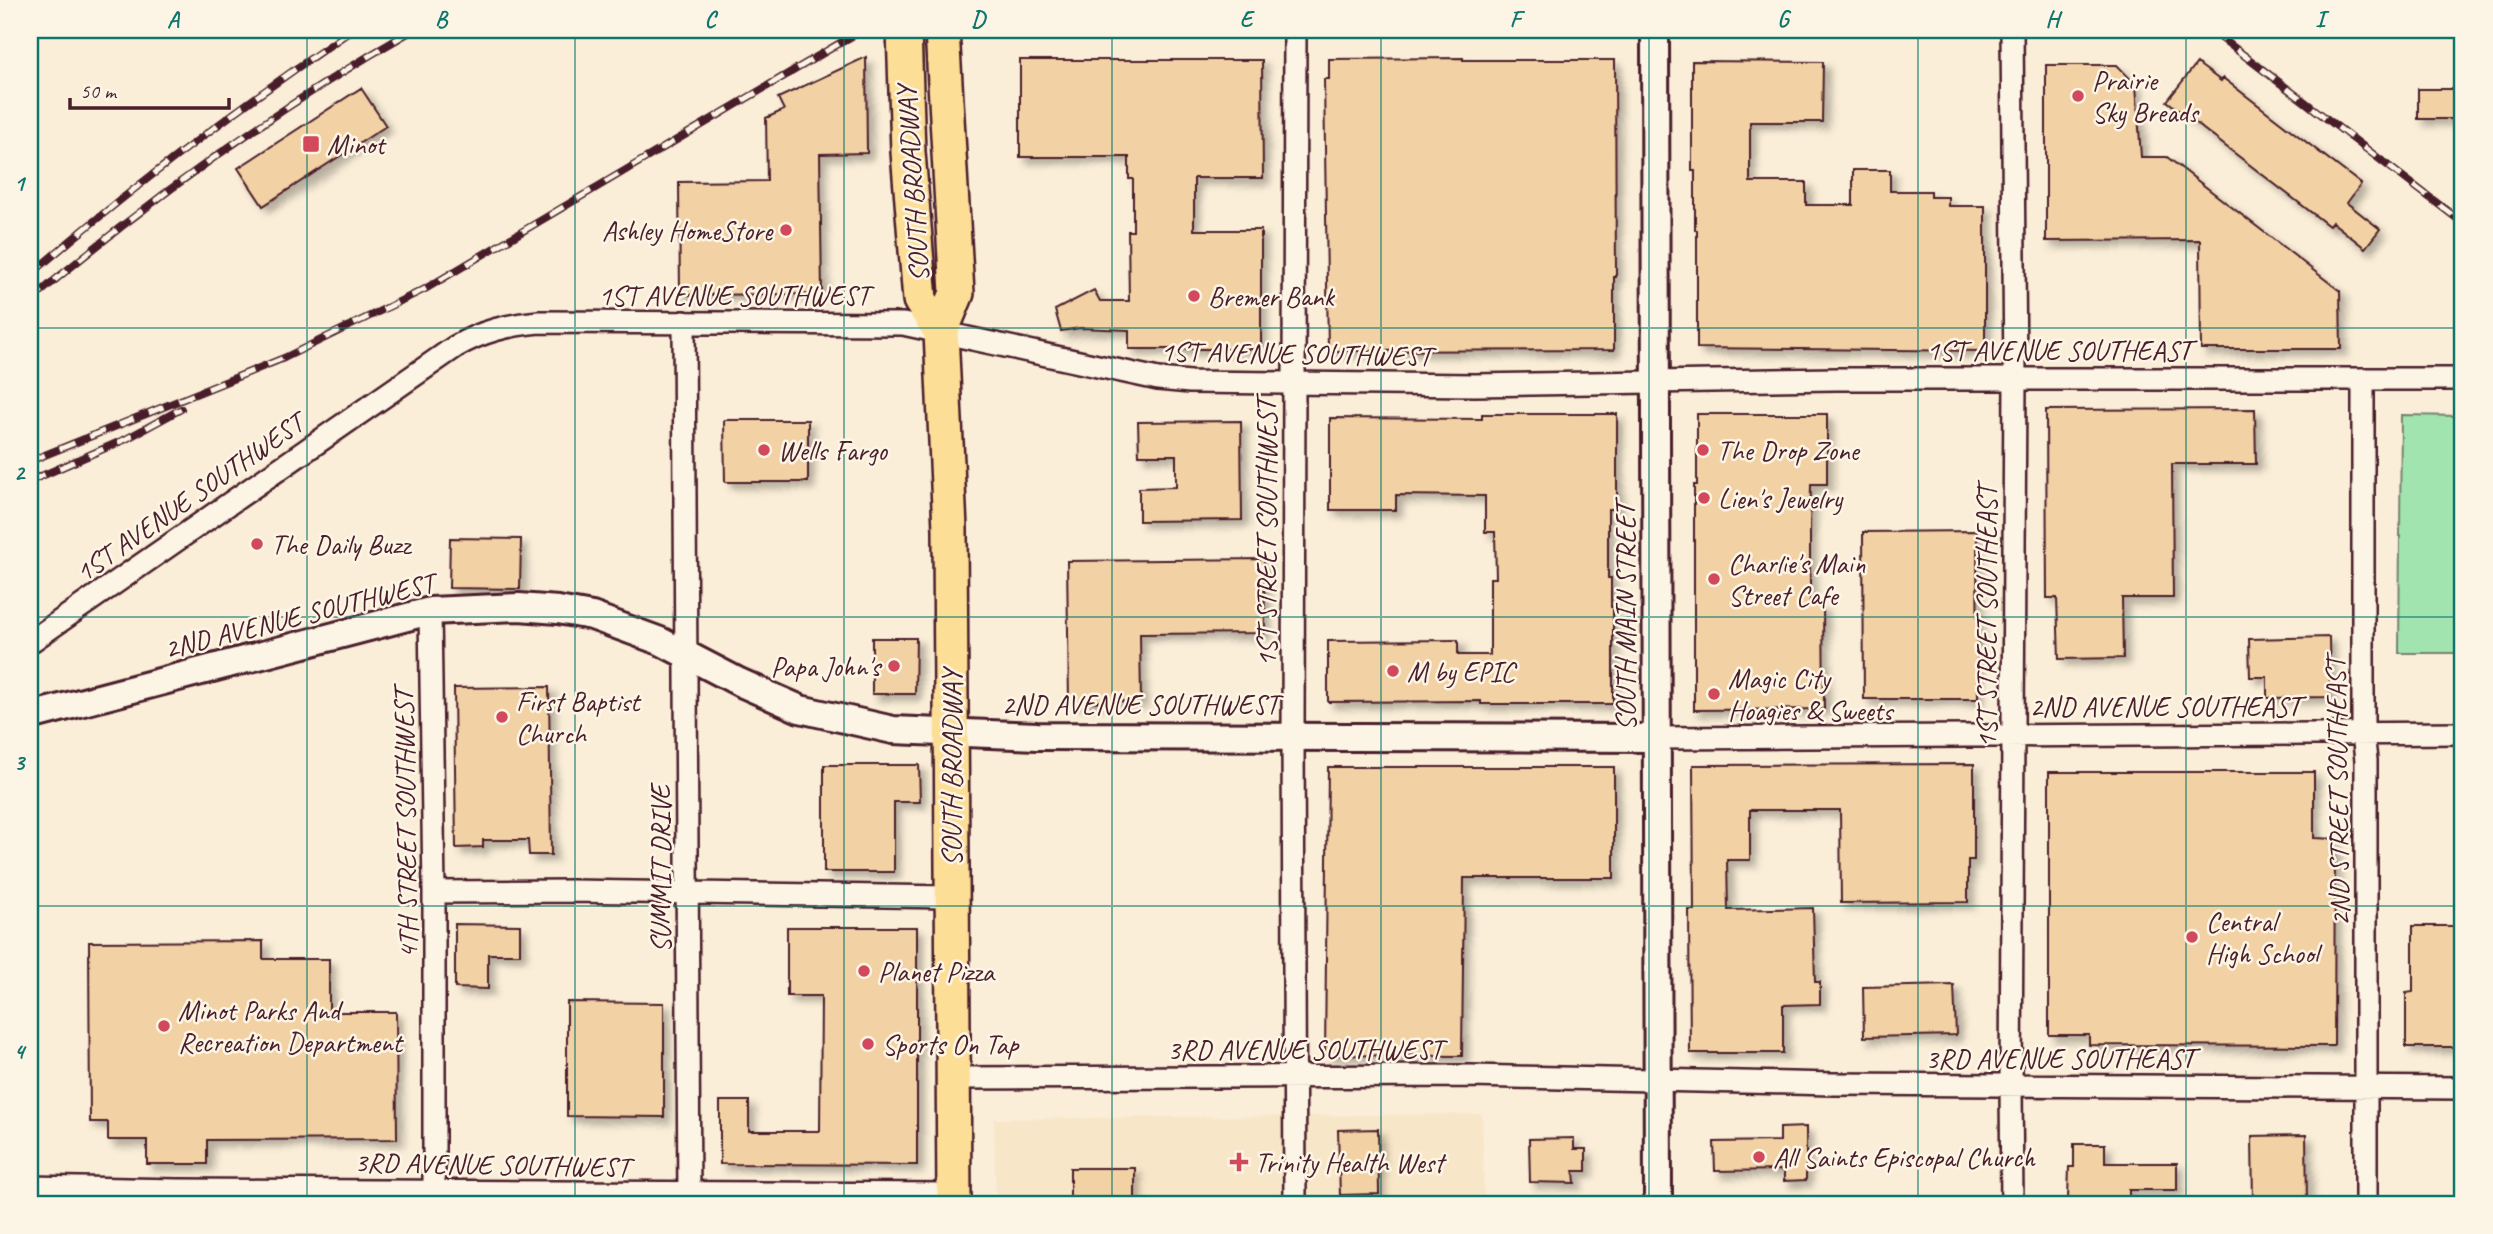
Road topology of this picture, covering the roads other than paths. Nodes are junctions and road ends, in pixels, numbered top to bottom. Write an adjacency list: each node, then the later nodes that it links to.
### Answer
1 (904, 30): 7 (main road, SOUTH BROADWAY)
2 (942, 30): 7 (main road, SOUTH BROADWAY)
3 (1295, 30): 12 (street, 1ST STREET SOUTHWEST)
4 (1655, 30): 11 (street, SOUTH MAIN STREET)
5 (2012, 30): 8 (street, 1ST STREET SOUTHEAST)
6 (684, 323): 7 (street, 1ST AVENUE SOUTHWEST); 14 (street, 1ST AVENUE SOUTHWEST); 15 (street, SUMMIT DRIVE)
7 (941, 332): 12 (street, 1ST AVENUE SOUTHWEST); 17 (main road, SOUTH BROADWAY)
8 (2015, 378): 9 (street, 1ST AVENUE SOUTHEAST); 11 (street, 1ST AVENUE SOUTHEAST); 20 (street, 1ST STREET SOUTHEAST)
9 (2363, 379): 10 (street, 1ST AVENUE SOUTHEAST); 19 (street, 2ND STREET SOUTHEAST)
10 (2463, 379)
11 (1656, 380): 12 (street, 1ST AVENUE SOUTHWEST); 22 (street, SOUTH MAIN STREET)
12 (1295, 383): 21 (street, 1ST STREET SOUTHWEST)
13 (430, 611): 15 (street, 2ND AVENUE SOUTHWEST); 16 (street, 2ND AVENUE SOUTHWEST); 23 (street, 4TH STREET SOUTHWEST)
14 (30, 642)
15 (687, 655): 17 (street, 2ND AVENUE SOUTHWEST); 24 (street, SUMMIT DRIVE)
16 (30, 716)
17 (951, 733): 21 (street, 2ND AVENUE SOUTHWEST); 25 (main road, SOUTH BROADWAY)
18 (2463, 733): 19 (street, 2ND AVENUE SOUTHEAST)
19 (2363, 734): 20 (street, 2ND AVENUE SOUTHEAST); 30 (street, 2ND STREET SOUTHEAST)
20 (2014, 735): 22 (street, 2ND AVENUE SOUTHEAST); 29 (street, 1ST STREET SOUTHEAST)
21 (1293, 736): 22 (street, 2ND AVENUE SOUTHWEST); 26 (street, 1ST STREET SOUTHWEST)
22 (1656, 738): 28 (street, SOUTH MAIN STREET)
23 (435, 892): 24 (street); 33 (street, 4TH STREET SOUTHWEST)
24 (689, 894): 25 (street); 34 (street, SUMMIT DRIVE)
25 (951, 897): 27 (main road, SOUTH BROADWAY)
26 (1295, 1077): 27 (street, 3RD AVENUE SOUTHWEST); 28 (street, 3RD AVENUE SOUTHWEST); 36 (street, 1ST STREET SOUTHWEST)
27 (952, 1079): 35 (main road, SOUTH BROADWAY)
28 (1657, 1079): 29 (street, 3RD AVENUE SOUTHEAST); 37 (street, SOUTH MAIN STREET)
29 (2011, 1087): 30 (street, 3RD AVENUE SOUTHEAST); 38 (street, 1ST STREET SOUTHEAST)
30 (2367, 1088): 31 (street, 3RD AVENUE SOUTHEAST); 39 (street, 2ND STREET SOUTHEAST)
31 (2463, 1088)
32 (30, 1187): 33 (street, 3RD AVENUE SOUTHWEST)
33 (434, 1197): 34 (street, 3RD AVENUE SOUTHWEST)
34 (689, 1199): 35 (street, 3RD AVENUE SOUTHWEST)
35 (954, 1199)
36 (1295, 1204)
37 (1658, 1204)
38 (2012, 1204)
39 (2366, 1204)

